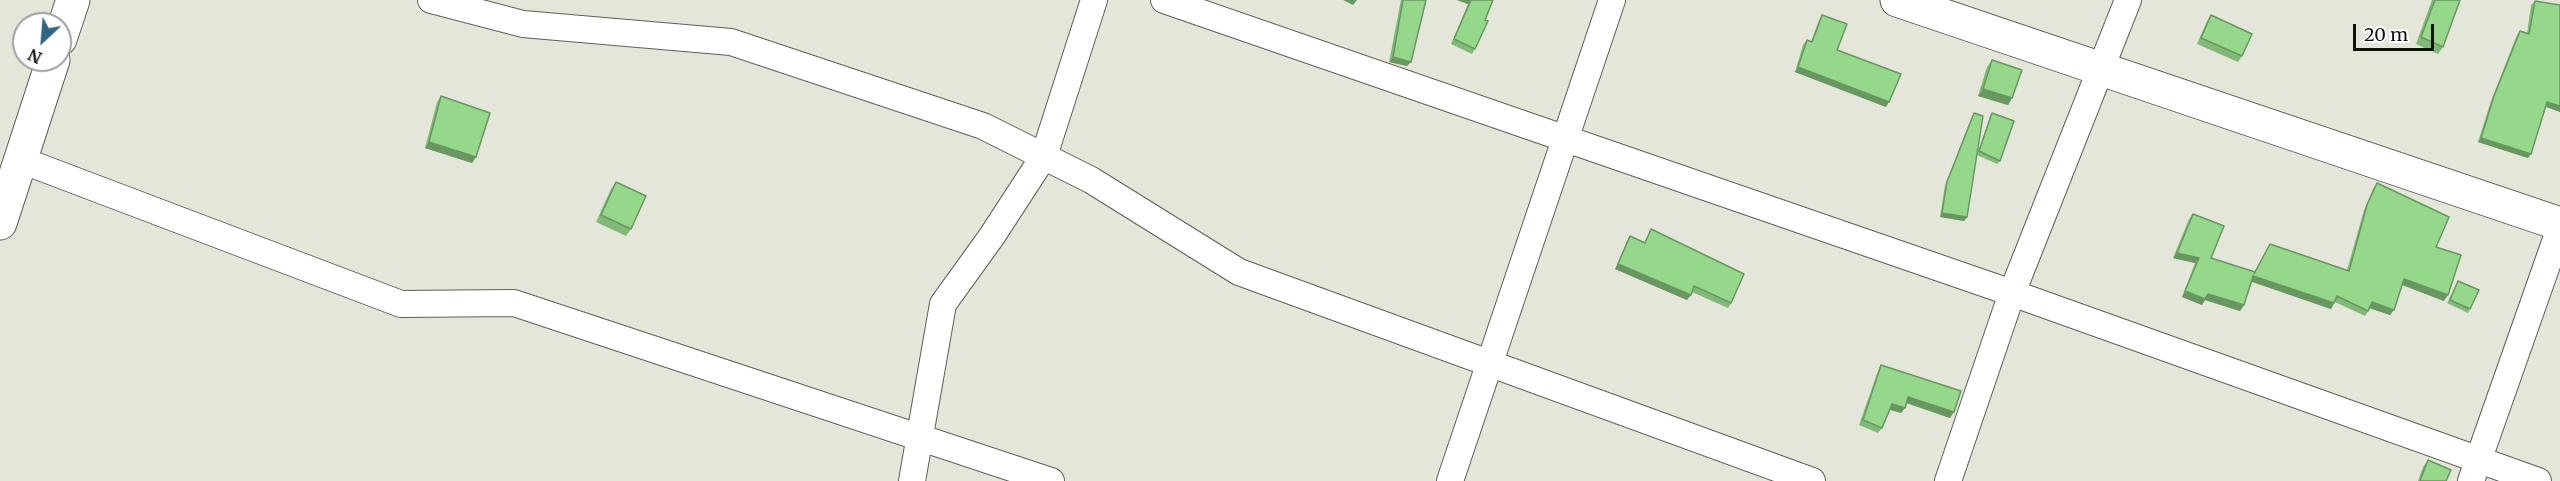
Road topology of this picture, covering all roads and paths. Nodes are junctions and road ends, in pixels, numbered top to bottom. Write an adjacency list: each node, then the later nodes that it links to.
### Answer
1 (431, 0): 10 (street)
2 (1094, 0): 10 (street)
3 (1164, 0): 9 (street)
4 (1612, 0): 9 (street)
5 (1897, 0): 7 (main road)
6 (2128, 0): 7 (street)
7 (2100, 70): 13 (main road); 14 (street)
8 (49, 72): 11 (main road)
9 (1565, 138): 14 (street); 15 (street)
10 (1044, 156): 15 (street); 16 (street)
11 (21, 160): 12 (main road); 16 (street)
12 (0, 223)
13 (2560, 226): 17 (street)
14 (2012, 293): 17 (street); 22 (street)
15 (1489, 363): 20 (street); 21 (street)
16 (920, 437): 18 (street); 19 (street)
17 (2475, 470): 23 (street)
18 (912, 481)
19 (1052, 481)
20 (1450, 481)
21 (1812, 481)
22 (1948, 481)
23 (2538, 481)

